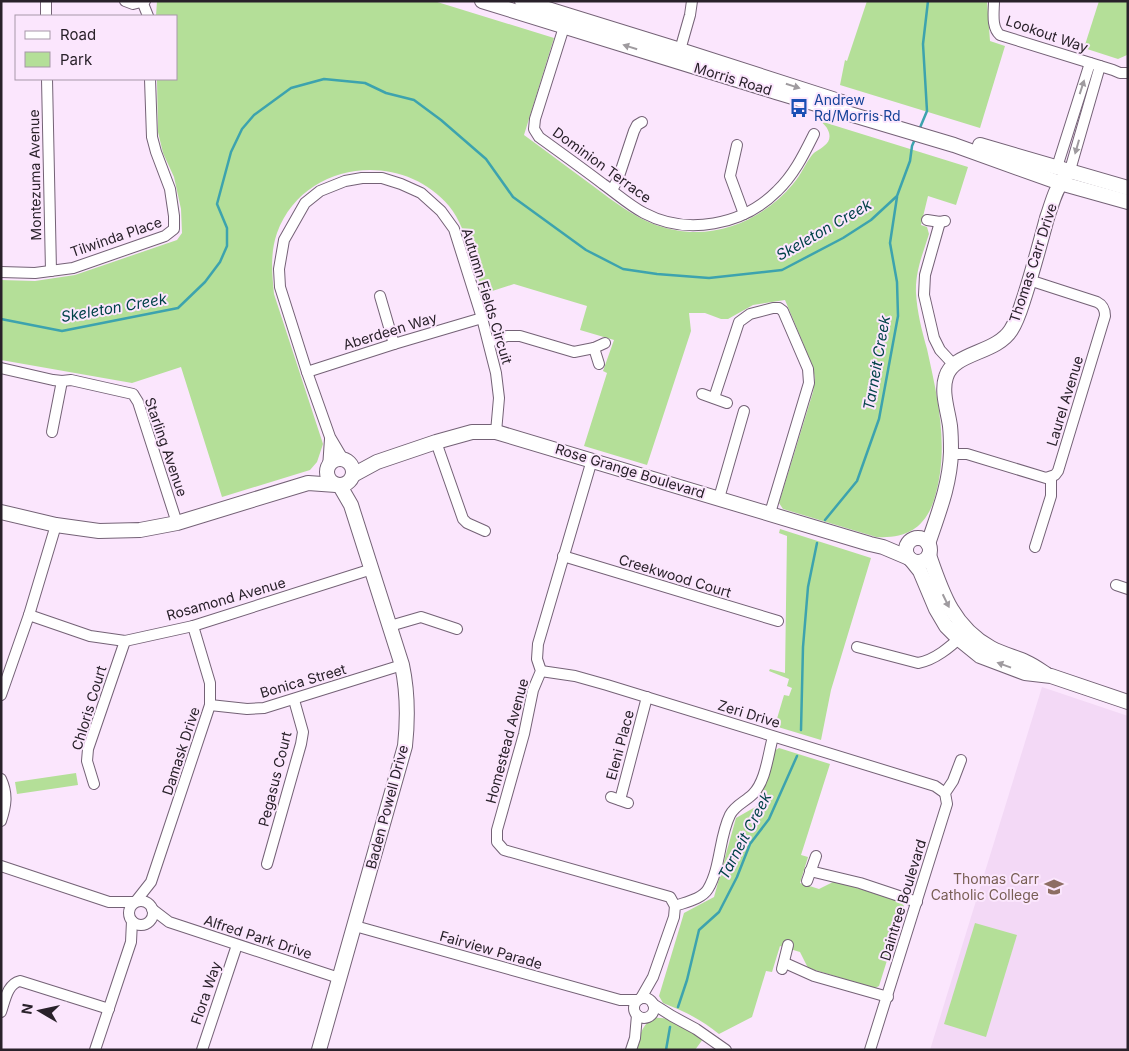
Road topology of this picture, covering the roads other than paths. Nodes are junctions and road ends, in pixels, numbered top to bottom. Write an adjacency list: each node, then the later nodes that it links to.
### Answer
1 (46, 1): 8 (street)
2 (126, 1): 7 (street)
3 (482, 1): 10 (street, Morris Road)
4 (522, 1): 10 (street, Morris Road)
5 (692, 1): 11 (street)
6 (994, 1): 12 (street, Lookout Way)
7 (143, 2): 9 (street)
8 (46, 15)
9 (148, 15)
10 (566, 21): 11 (street, Morris Road); 27 (street, Dominion Terrace)
11 (678, 55): 22 (street, Morris Road)
12 (1095, 65): 14 (street); 18 (street, one-way to 12); 19 (street)
13 (1128, 66): 14 (street)
14 (1113, 70): 15 (street)
15 (1128, 74)
16 (47, 80): 31 (street, Montezuma Avenue)
17 (150, 80): 31 (street, Tilwinda Place)
18 (1074, 114): 19 (street); 24 (street)
19 (1085, 118): 24 (street, one-way to 24)
20 (642, 122): 27 (street)
21 (814, 134): 29 (street, Dominion Terrace)
22 (955, 141): 24 (street, Morris Road); 25 (street, Morris Road)
23 (737, 145): 29 (street)
24 (1064, 168): 25 (street); 26 (street, Morris Road)
25 (1060, 183): 28 (street, Morris Road); 33 (street, Thomas Carr Drive)
26 (1128, 188)
27 (612, 190): 29 (street, Dominion Terrace)
28 (1128, 202)
29 (744, 214)
30 (927, 220): 41 (street)
31 (51, 271): 32 (street, Tilwinda Place)
32 (1, 272)
33 (1029, 280): 41 (street, Thomas Carr Drive); 59 (street, Laurel Avenue)
34 (380, 296): 38 (street)
35 (482, 318): 36 (street, Autumn Fields Circuit); 38 (street, Aberdeen Way); 43 (street, Autumn Fields Circuit)
36 (489, 342): 39 (street); 50 (street, Autumn Fields Circuit)
37 (605, 343): 39 (street)
38 (394, 344): 43 (street, Aberdeen Way)
39 (594, 348): 40 (street)
40 (599, 364)
41 (953, 364): 53 (street)
42 (1, 368): 44 (street, Starling Avenue)
43 (307, 372): 51 (street, Autumn Fields Circuit)
44 (62, 381): 49 (street); 66 (street, Starling Avenue)
45 (702, 394): 46 (street)
46 (714, 398): 47 (street); 65 (street)
47 (727, 403)
48 (744, 411): 62 (street)
49 (52, 432)
50 (496, 432): 52 (street, Rose Grange Boulevard); 55 (street, Rose Grange Boulevard)
51 (330, 437): 54 (street, Autumn Fields Circuit); 57 (street, Autumn Fields Circuit)
52 (436, 442): 56 (street, Rose Grange Boulevard); 68 (street)
53 (951, 454): 59 (street); 69 (street)
54 (345, 460): 56 (street, Rose Grange Boulevard); 57 (street); 58 (street)
55 (592, 460): 62 (street, Rose Grange Boulevard); 72 (street, Homestead Avenue)
56 (377, 462): 58 (street, Rose Grange Boulevard)
57 (328, 468): 60 (street); 61 (street)
58 (353, 476): 61 (street); 63 (street, Baden Powell Drive)
59 (1051, 477): 71 (street)
60 (308, 483): 61 (street); 66 (street)
61 (338, 485): 63 (street, Baden Powell Drive)
62 (719, 498): 65 (street, Rose Grange Boulevard)
63 (352, 505): 74 (street, Baden Powell Drive)
64 (1, 512): 67 (street)
65 (770, 513): 70 (street, Rose Grange Boulevard)
66 (177, 523): 67 (street)
67 (56, 525): 77 (street)
68 (485, 531)
69 (920, 545): 70 (street, Rose Grange Boulevard); 73 (street); 73 (street); 82 (street, one-way to 82)
70 (883, 546): 73 (street, Rose Grange Boulevard)
71 (1035, 547)
72 (563, 556): 78 (street, Creekwood Court); 87 (street, Homestead Avenue)
73 (911, 559): 82 (street)
74 (372, 569): 79 (street, Rosamond Avenue); 80 (street, Baden Powell Drive)
75 (1116, 585): 76 (street)
76 (1128, 589)
77 (29, 615): 83 (street, Rosamond Avenue); 85 (street)
78 (778, 621)
79 (193, 626): 83 (street, Rosamond Avenue); 92 (street, Damask Drive)
80 (390, 626): 81 (street); 86 (street, Baden Powell Drive)
81 (457, 629)
82 (963, 635): 84 (street); 91 (street)
83 (125, 641): 96 (street, Chloris Court)
84 (858, 646)
85 (6, 664): 88 (street)
86 (402, 665): 90 (street, Bonica Street); 112 (street, Baden Powell Drive)
87 (541, 671): 89 (street, Zeri Drive); 107 (street, Homestead Avenue)
88 (1, 695)
89 (647, 697): 93 (street, Zeri Drive); 98 (street, Eleni Place)
90 (294, 700): 92 (street, Bonica Street); 101 (street, Pegasus Court)
91 (1128, 702)
92 (210, 704): 103 (street, Damask Drive)
93 (773, 737): 97 (street, Zeri Drive); 107 (street)
94 (961, 760): 97 (street, Daintree Boulevard)
95 (1, 779): 99 (street)
96 (94, 784)
97 (945, 793): 106 (street, Daintree Boulevard)
98 (620, 800)
99 (1, 821)
100 (816, 856): 106 (street)
101 (267, 864)
102 (1, 866): 104 (street)
103 (151, 882): 105 (street, Damask Drive); 108 (street, Damask Drive)
104 (109, 902): 105 (street); 109 (street)
105 (135, 902): 108 (street); 109 (street)
106 (917, 902): 117 (street, Daintree Boulevard)
107 (675, 906): 119 (street)
108 (151, 907): 110 (street, Alfred Park Drive); 111 (street)
109 (130, 918): 111 (street); 113 (street)
110 (169, 922): 111 (street, Alfred Park Drive); 114 (street, Alfred Park Drive)
111 (146, 924): 113 (street)
112 (354, 926): 116 (street, Baden Powell Drive); 118 (street, Fairview Parade)
113 (131, 942): 120 (street)
114 (237, 945): 116 (street, Alfred Park Drive); 127 (street, Flora Way)
115 (788, 945): 117 (street)
116 (339, 978): 128 (street, Baden Powell Drive)
117 (888, 997): 131 (street, Daintree Boulevard)
118 (620, 1000): 119 (street, Fairview Parade); 122 (street, Fairview Parade)
119 (646, 1001): 122 (street); 123 (street); 124 (street)
120 (108, 1009): 121 (street); 126 (street)
121 (1, 1012)
122 (636, 1013): 123 (street); 125 (street)
123 (649, 1016): 124 (street); 125 (street)
124 (672, 1016): 130 (street)
125 (635, 1038): 129 (street)
126 (95, 1050)
127 (202, 1050)
128 (319, 1050)
129 (631, 1050)
130 (726, 1050)
131 (870, 1050)

